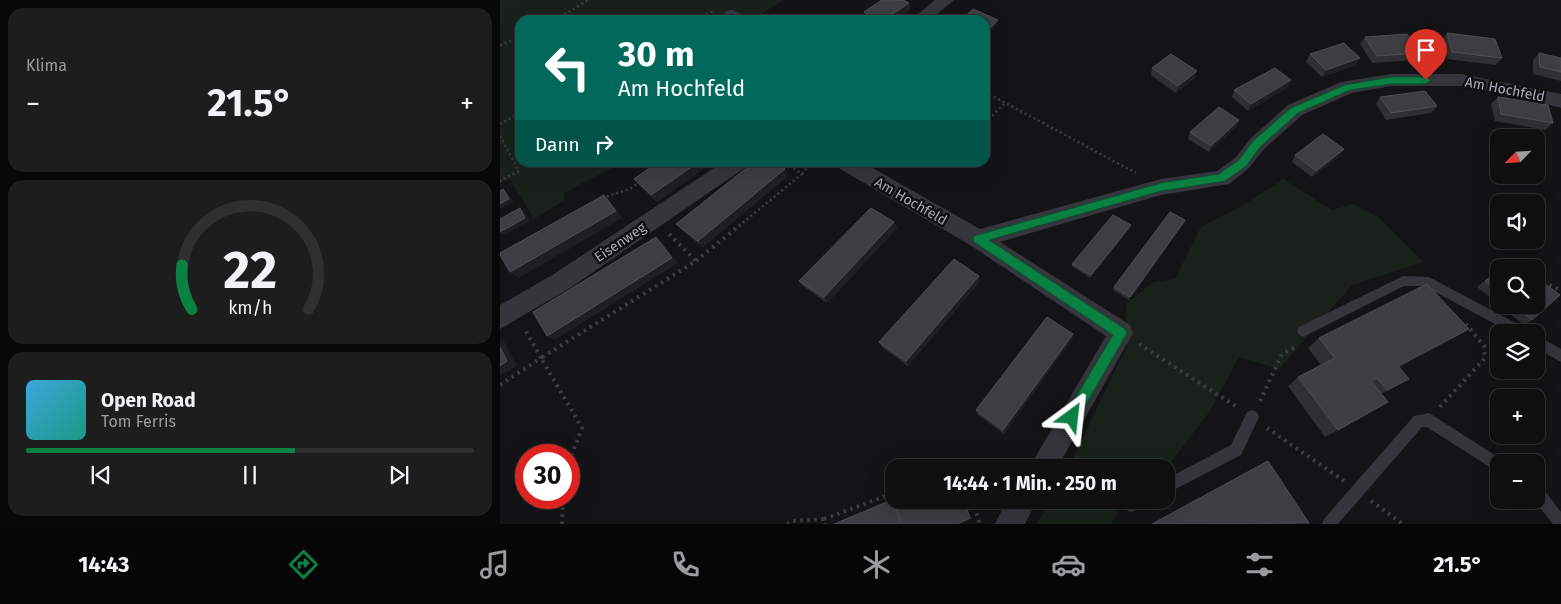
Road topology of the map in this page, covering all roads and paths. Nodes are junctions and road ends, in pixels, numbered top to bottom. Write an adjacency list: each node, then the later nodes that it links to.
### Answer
1 (588, 0): 3 (path)
2 (946, 0): 4 (street)
3 (564, 15)
4 (926, 15)
5 (515, 39): 6 (path)
6 (500, 45)
7 (990, 94): 9 (path)
8 (1561, 101): 23 (street, Am Hochfeld)
9 (1005, 102): 11 (path); 23 (path)
10 (515, 116): 12 (path)
11 (990, 118)
12 (500, 124)
13 (500, 136): 14 (path)
14 (515, 164)
15 (517, 167): 22 (path)
16 (732, 167): 25 (street, Eisenweg)
17 (792, 167): 20 (path)
18 (808, 167): 20 (path)
19 (853, 167): 26 (street, Am Hochfeld)
20 (802, 174): 27 (path)
21 (645, 178): 24 (path)
22 (500, 181)
23 (1161, 187): 26 (street, Am Hochfeld)
24 (593, 203)
25 (655, 219): 27 (path); 30 (street, Eisenweg)
26 (978, 239): 42 (street, Am Hochfeld)
27 (696, 261): 37 (path)
28 (1545, 283): 29 (path)
29 (1561, 290)
30 (507, 314): 37 (path)
31 (1462, 319): 40 (path)
32 (1506, 324): 33 (lane)
33 (1303, 331)
34 (1299, 346): 39 (path)
35 (1545, 346): 36 (lane)
36 (1561, 356)
37 (542, 358): 38 (path); 41 (path)
38 (500, 385)
39 (1252, 417): 44 (lane)
40 (1429, 420): 43 (lane); 56 (lane)
41 (576, 444)
42 (1047, 459)
43 (1490, 460)
44 (1175, 482)
45 (885, 497): 50 (path)
46 (1545, 503): 51 (lane)
47 (563, 509): 52 (path)
48 (975, 509): 54 (path)
49 (1018, 509): 55 (street)
50 (825, 522): 53 (path)
51 (1561, 523)
52 (562, 524)
53 (787, 524)
54 (980, 524)
55 (1009, 524)
56 (1329, 524)

